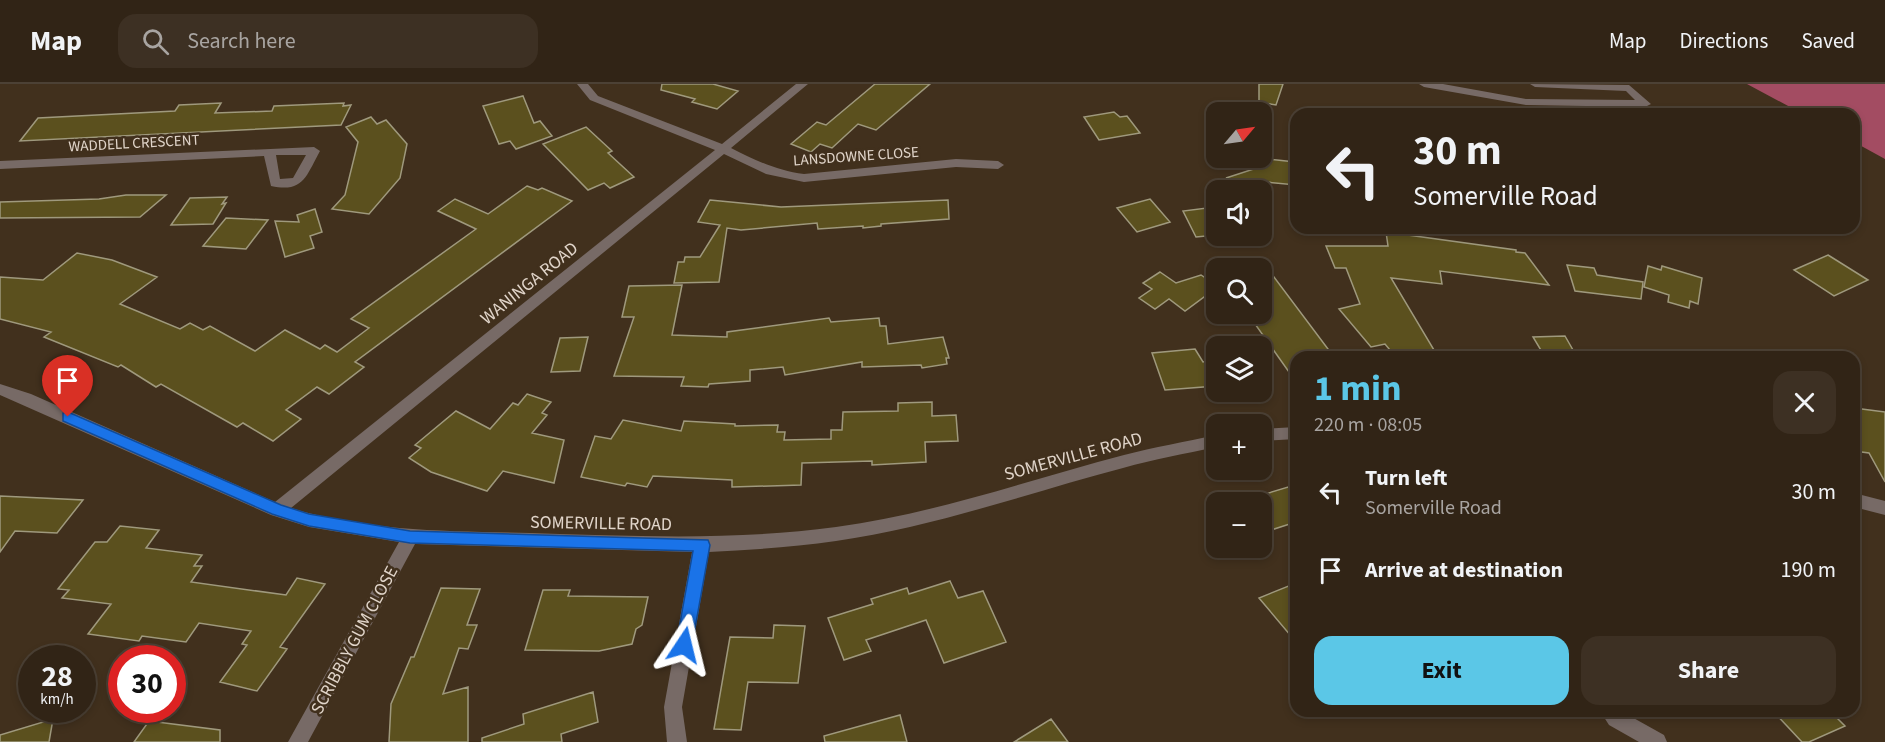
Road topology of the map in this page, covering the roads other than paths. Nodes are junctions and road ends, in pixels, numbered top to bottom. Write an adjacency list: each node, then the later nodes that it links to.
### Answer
1 (582, 84): 5 (street, LANSDOWNE CLOSE)
2 (803, 84): 5 (street, WANINGA ROAD)
3 (1424, 84): 4 (street)
4 (1535, 84)
5 (723, 149): 8 (street, LANSDOWNE CLOSE); 15 (street, WANINGA ROAD)
6 (269, 152): 7 (street, WADDELL CRESCENT)
7 (0, 165)
8 (998, 165)
9 (0, 389): 15 (street, SOMERVILLE ROAD)
10 (1290, 433): 11 (street)
11 (1272, 434)
12 (1206, 443): 17 (street, SOMERVILLE ROAD)
13 (1860, 502): 14 (street)
14 (1885, 508)
15 (277, 510): 16 (street, SOMERVILLE ROAD)
16 (410, 537): 17 (street, SOMERVILLE ROAD); 19 (street, SCRIBBLY GUM CLOSE)
17 (702, 545): 20 (street)
18 (1614, 717): 21 (street)
19 (298, 742)
20 (677, 742)
21 (1657, 742)

